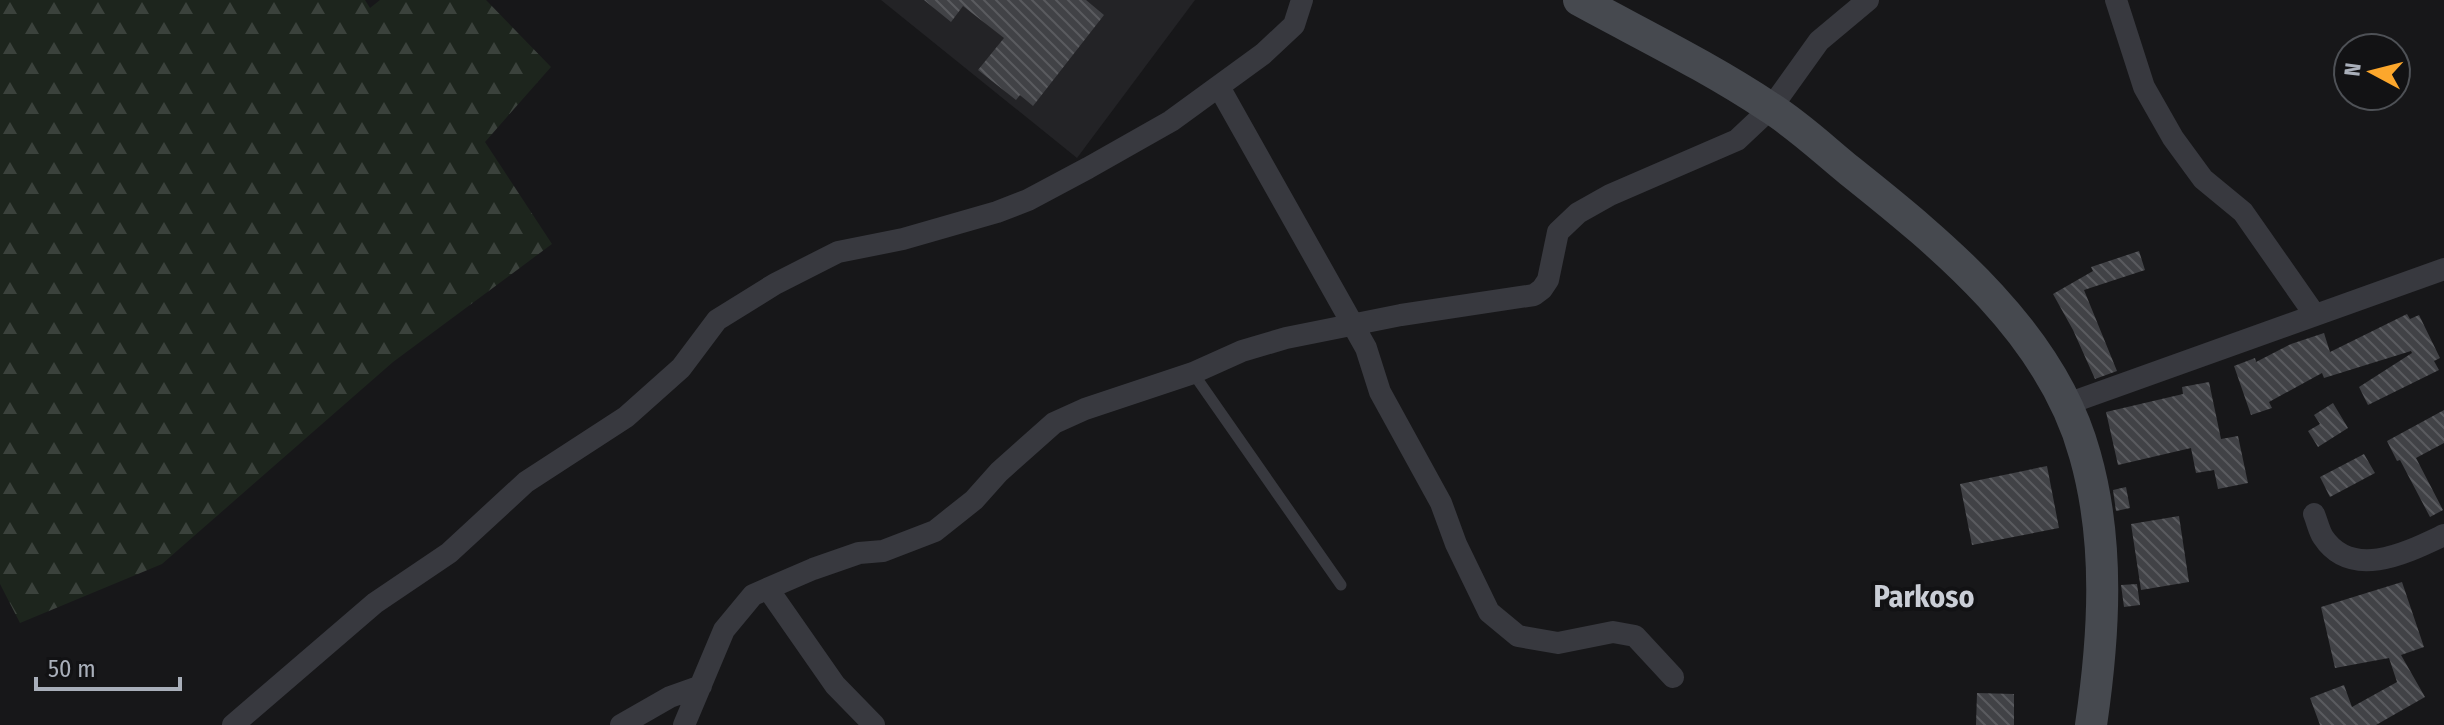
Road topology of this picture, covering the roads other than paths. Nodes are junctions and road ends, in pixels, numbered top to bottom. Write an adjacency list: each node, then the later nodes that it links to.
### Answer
1 (1302, 0): 5 (street)
2 (1579, 0): 6 (street)
3 (1868, 0): 6 (street)
4 (2116, 0): 8 (street)
5 (1219, 87): 9 (street); 18 (street)
6 (1771, 108): 9 (street); 11 (street)
7 (2444, 269): 8 (street)
8 (2315, 315): 11 (street)
9 (1353, 323): 10 (street); 16 (street)
10 (1193, 373): 14 (lane); 15 (street)
11 (2067, 404): 22 (street)
12 (2314, 514): 13 (street)
13 (2444, 535)
14 (1341, 585)
15 (768, 589): 17 (street); 21 (street)
16 (1673, 677)
17 (701, 686): 19 (street); 20 (street)
18 (233, 725)
19 (621, 725)
20 (684, 725)
21 (874, 725)
22 (2091, 725)

